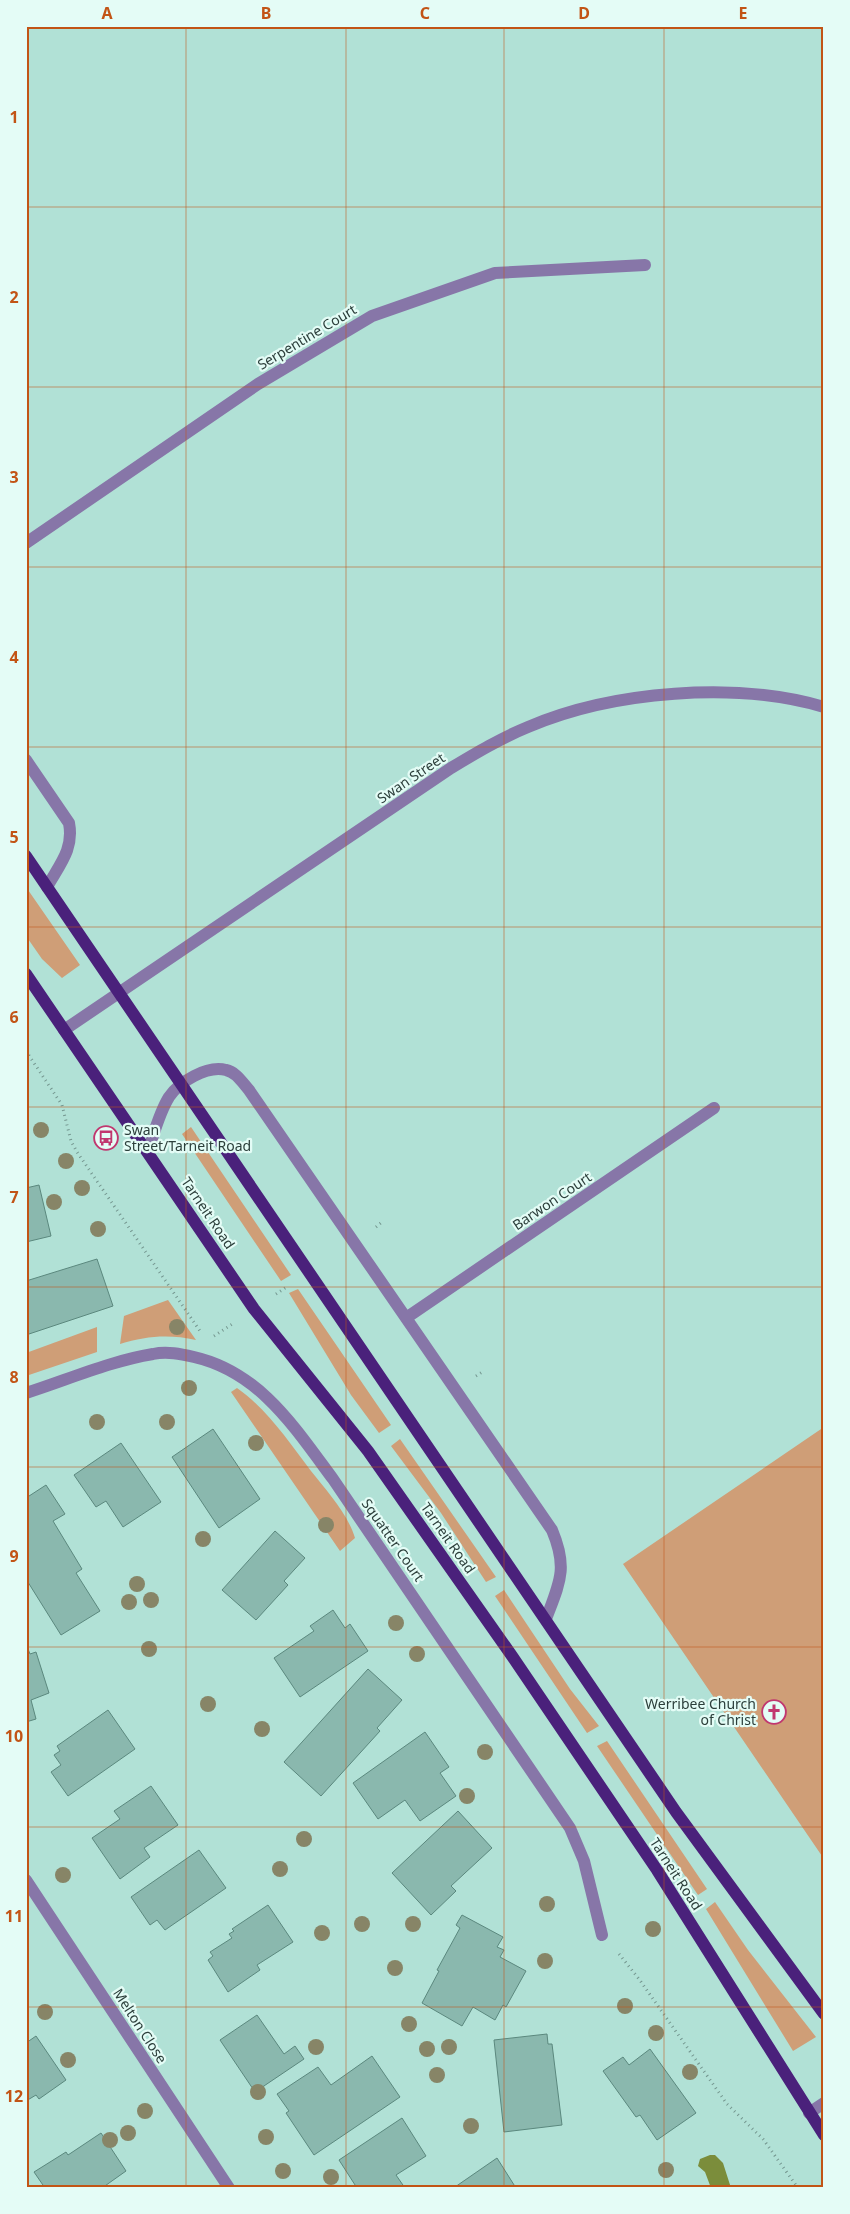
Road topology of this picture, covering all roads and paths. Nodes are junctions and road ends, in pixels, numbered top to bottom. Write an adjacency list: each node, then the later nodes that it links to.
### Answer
1 (645, 265): 2 (street, Serpentine Court)
2 (26, 543)
3 (824, 707): 8 (street, Swan Street)
4 (26, 760): 6 (street)
5 (26, 856): 6 (main road)
6 (48, 887): 8 (main road)
7 (26, 974): 9 (main road, Tarneit Road)
8 (121, 993): 9 (street, Swan Street); 11 (main road)
9 (64, 1030): 13 (main road, Tarneit Road)
10 (26, 1051): 15 (path)
11 (182, 1084): 13 (street); 14 (street); 17 (main road)
12 (714, 1108): 14 (street, Barwon Court)
13 (148, 1151): 22 (main road, Tarneit Road)
14 (406, 1318): 17 (street)
15 (222, 1365): 16 (street, Squatter Court); 19 (street, Squatter Court)
16 (26, 1393)
17 (546, 1619): 20 (main road)
18 (26, 1880): 24 (street, Melton Close)
19 (602, 1935): 25 (path)
20 (824, 2014)
21 (824, 2103): 22 (street)
22 (809, 2113): 23 (main road, Tarneit Road)
23 (824, 2135)
24 (230, 2188)
25 (798, 2188)

